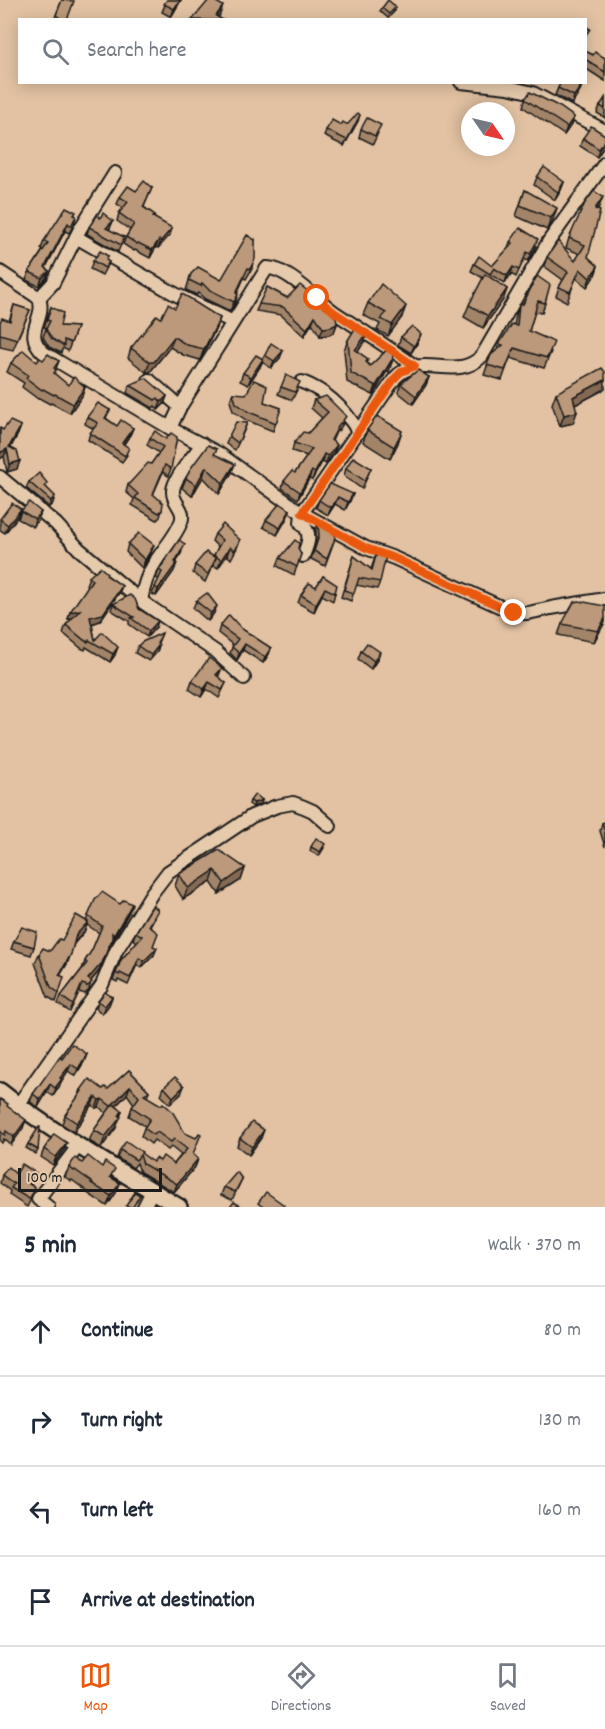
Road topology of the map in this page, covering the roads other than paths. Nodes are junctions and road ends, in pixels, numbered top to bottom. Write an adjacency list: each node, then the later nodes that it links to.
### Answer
1 (479, 84): 2 (street)
2 (605, 131)
3 (605, 163): 9 (street)
4 (115, 173): 5 (street)
5 (76, 237): 7 (street); 8 (street)
6 (0, 272): 7 (street)
7 (39, 298): 13 (street)
8 (233, 321): 9 (street); 12 (street)
9 (415, 366): 14 (street)
10 (150, 380): 12 (street)
11 (302, 382): 14 (street)
12 (180, 407): 13 (street)
13 (170, 428): 15 (street)
14 (358, 431): 17 (street)
15 (202, 444): 17 (street); 20 (street)
16 (0, 477): 20 (street)
17 (302, 513): 18 (street); 19 (street)
18 (303, 556)
19 (605, 598)
20 (141, 601): 21 (street)
21 (244, 678)
22 (330, 826): 24 (street)
23 (0, 1091): 24 (street)
24 (18, 1105): 25 (street)
25 (79, 1145): 26 (street); 27 (street)
26 (152, 1191): 29 (street); 30 (street)
27 (35, 1203): 28 (street)
28 (48, 1207)
29 (144, 1207)
30 (179, 1207)

